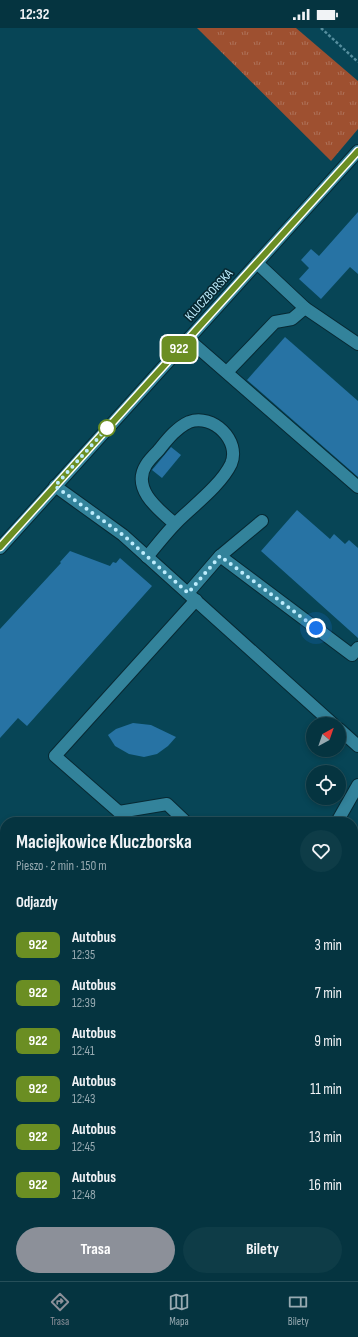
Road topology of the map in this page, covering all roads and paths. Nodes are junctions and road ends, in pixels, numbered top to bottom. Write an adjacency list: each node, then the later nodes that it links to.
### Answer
1 (321, 28): 2 (path)
2 (358, 62)
3 (358, 151): 4 (street, KLUCZBORSKA)
4 (257, 263): 5 (street); 6 (street, KLUCZBORSKA)
5 (306, 308): 7 (street); 8 (street)
6 (188, 339): 8 (street); 9 (street, KLUCZBORSKA)
7 (358, 344)
8 (227, 372): 10 (street)
9 (55, 486): 13 (street, KLUCZBORSKA); 15 (street)
10 (358, 487)
11 (262, 520): 14 (street)
12 (175, 524): 12 (street); 15 (street)
13 (0, 548)
14 (220, 556): 16 (street); 17 (street)
15 (147, 557): 16 (street)
16 (192, 596): 18 (street); 22 (street)
17 (358, 648)
18 (325, 717)
19 (346, 735): 20 (street)
20 (358, 746)
21 (358, 785): 23 (street)
22 (181, 817)
23 (340, 817)

